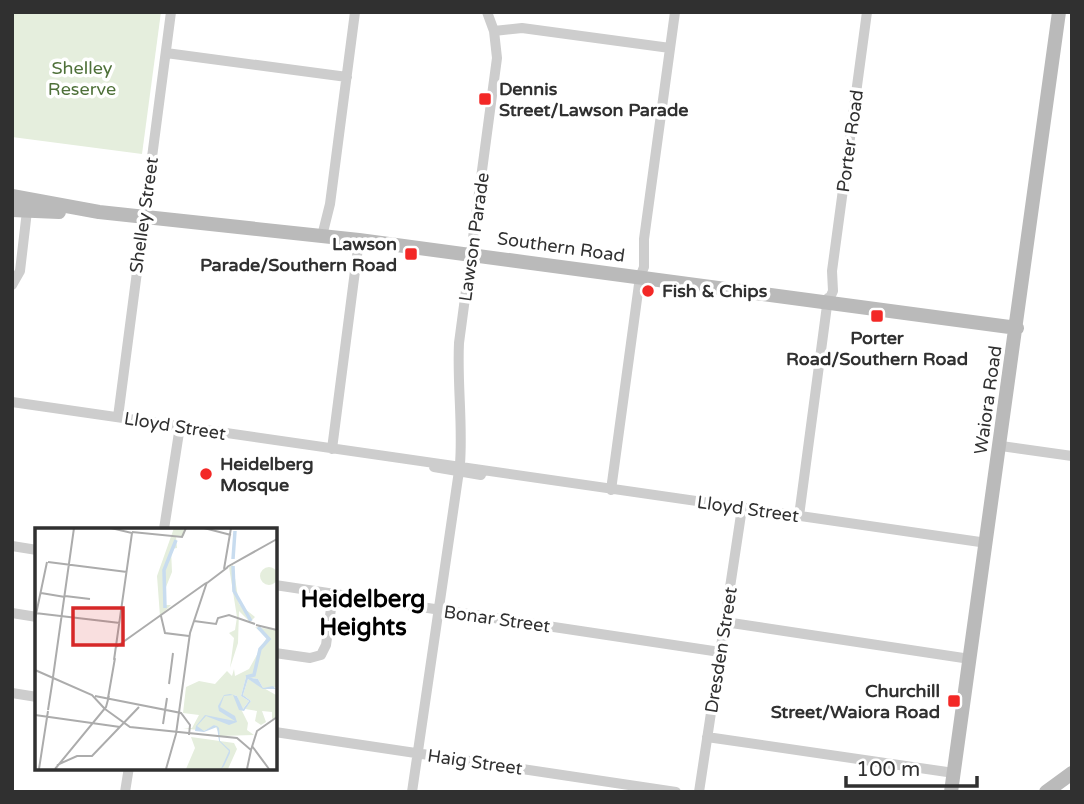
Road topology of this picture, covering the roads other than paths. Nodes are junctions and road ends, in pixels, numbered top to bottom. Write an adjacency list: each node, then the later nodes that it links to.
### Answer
1 (171, 12): 9 (street, Shelley Street)
2 (355, 12): 10 (street)
3 (487, 12): 7 (street, Lawson Parade)
4 (675, 12): 8 (street)
5 (867, 12): 20 (street, Porter Road)
6 (1059, 12): 21 (main road, Waiora Road)
7 (494, 31): 8 (street); 17 (street, Lawson Parade)
8 (670, 48): 18 (street)
9 (166, 53): 10 (street); 14 (street, Shelley Street)
10 (347, 77): 15 (street)
11 (12, 196): 13 (main road, Southern Road)
12 (20, 211): 13 (main road, Southern Road); 19 (street)
13 (99, 212): 14 (main road, Southern Road)
14 (144, 217): 15 (main road, Southern Road); 23 (street, Shelley Street)
15 (326, 236): 16 (main road, Southern Road)
16 (359, 240): 17 (main road, Southern Road); 26 (street)
17 (471, 254): 18 (main road, Southern Road); 28 (street, Lawson Parade)
18 (639, 277): 20 (main road, Southern Road); 29 (street)
19 (12, 285)
20 (828, 302): 21 (main road, Southern Road); 31 (street, Porter Road)
21 (1017, 327): 25 (main road, Waiora Road)
22 (12, 402): 23 (street, Lloyd Street)
23 (118, 417): 24 (street, Lloyd Street)
24 (180, 426): 26 (street, Lloyd Street); 32 (street)
25 (1001, 446): 27 (street); 33 (main road, Waiora Road)
26 (332, 449): 28 (street, Lloyd Street)
27 (1072, 456)
28 (459, 468): 29 (street, Lloyd Street); 38 (street, Lawson Parade)
29 (611, 490): 30 (street, Lloyd Street)
30 (742, 508): 31 (street, Lloyd Street); 41 (street, Dresden Street)
31 (799, 516): 33 (street, Lloyd Street)
32 (164, 528)
33 (987, 543): 44 (main road, Waiora Road)
34 (12, 546): 35 (street)
35 (35, 550)
36 (276, 585): 37 (street, Bonar Street)
37 (333, 594): 38 (street, Bonar Street); 43 (street)
38 (439, 610): 42 (street, Bonar Street); 49 (street, Lawson Parade)
39 (12, 613): 40 (street)
40 (35, 617)
41 (725, 622): 42 (street, Dresden Street); 44 (street)
42 (720, 652): 48 (street, Dresden Street)
43 (276, 653)
44 (970, 659): 51 (main road, Waiora Road)
45 (12, 693): 46 (street)
46 (35, 697)
47 (276, 732): 49 (street, Haig Street)
48 (708, 737): 51 (street); 57 (street, Dresden Street)
49 (418, 753): 55 (street, Lawson Parade); 56 (street, Haig Street)
50 (129, 769): 54 (street)
51 (954, 773): 58 (main road, Waiora Road)
52 (1072, 773): 53 (main road)
53 (1049, 791)
54 (125, 792)
55 (412, 792)
56 (676, 792)
57 (699, 792)
58 (951, 792)

